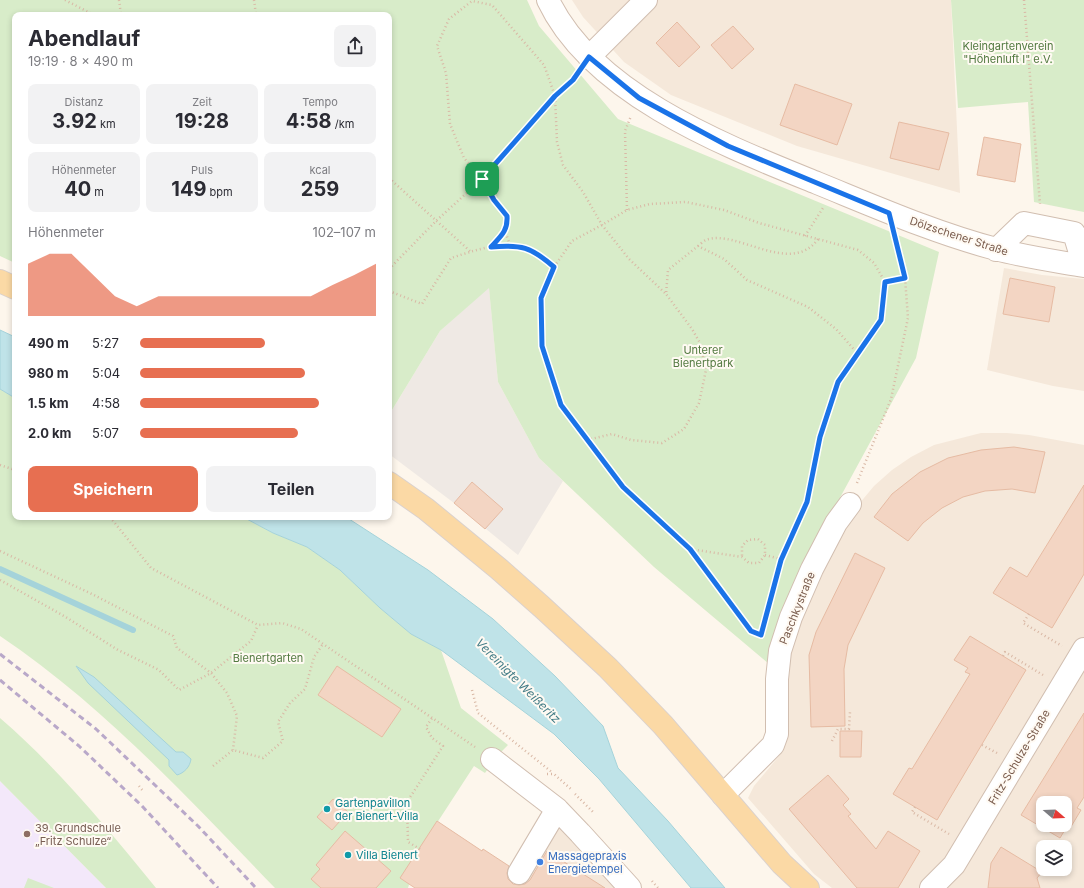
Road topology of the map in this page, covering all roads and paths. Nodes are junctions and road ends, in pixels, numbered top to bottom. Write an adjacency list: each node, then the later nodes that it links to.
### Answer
1 (66, 0): 7 (path)
2 (119, 0): 8 (path)
3 (254, 0): 9 (path)
4 (548, 0): 10 (street, Dölzschener Straße)
5 (646, 0): 10 (street)
6 (1024, 0): 20 (path)
7 (88, 12)
8 (121, 12)
9 (256, 12)
10 (589, 57): 11 (path); 12 (street, Dölzschener Straße)
11 (555, 96): 13 (path); 13 (path); 19 (path)
12 (639, 98): 15 (street, Dölzschener Straße); 16 (path)
13 (482, 179): 18 (path); 21 (path)
14 (392, 181): 18 (path)
15 (835, 190): 17 (street, Dölzschener Straße); 22 (path)
16 (627, 210): 19 (path); 22 (path)
17 (889, 213): 27 (street, Dölzschener Straße); 32 (path)
18 (437, 220): 28 (path); 29 (path)
19 (602, 226): 31 (path); 37 (path)
20 (1040, 226): 27 (street); 30 (street)
21 (505, 231): 24 (path); 26 (path)
22 (805, 236): 23 (path)
23 (818, 239): 25 (path); 34 (path)
24 (510, 245): 26 (path); 31 (path)
25 (698, 246): 37 (path); 38 (path)
26 (491, 247): 28 (path)
27 (996, 250): 30 (street, Dölzschener Straße)
28 (471, 252): 36 (path)
29 (392, 266)
30 (1084, 266)
31 (554, 267): 39 (path)
32 (905, 278): 34 (path); 42 (path)
33 (0, 281): 35 (main road)
34 (885, 282): 38 (path)
35 (12, 287)
36 (392, 292)
37 (666, 294): 39 (path)
38 (858, 354): 50 (path)
39 (587, 440): 46 (path)
40 (0, 465): 41 (path)
41 (12, 469)
42 (857, 483)
43 (392, 485): 74 (main road)
44 (850, 504): 74 (street, Paschkystraße)
45 (112, 520): 53 (path)
46 (690, 549): 49 (path); 54 (path)
47 (0, 551): 59 (path)
48 (766, 555): 49 (path); 49 (path); 50 (path)
49 (742, 557)
50 (781, 560): 54 (path)
51 (0, 580): 59 (path)
52 (1029, 614): 57 (path)
53 (258, 625): 56 (path); 59 (path)
54 (761, 635): 55 (path)
55 (763, 640)
56 (323, 644): 64 (path); 67 (path)
57 (1075, 649): 60 (street, Fritz-Schulze-Straße)
58 (1003, 656): 61 (path)
59 (211, 673): 67 (path)
60 (1077, 676): 79 (street, Fritz-Schulze-Straße)
61 (1048, 678)
62 (472, 690): 71 (path)
63 (850, 712): 65 (path)
64 (432, 718): 69 (path); 78 (path)
65 (832, 741)
66 (982, 745): 68 (path)
67 (233, 750): 70 (path)
68 (1001, 756)
69 (492, 759): 76 (street)
70 (213, 766)
71 (554, 774)
72 (138, 786): 73 (path)
73 (143, 791)
74 (723, 795): 82 (main road)
75 (915, 807): 77 (path)
76 (557, 809): 80 (street); 81 (street)
77 (953, 836)
78 (420, 849)
79 (954, 865): 83 (street, Fritz-Schulze-Straße); 84 (street, Fritz-Schulze-Straße)
80 (519, 873)
81 (630, 888)
82 (808, 888)
83 (932, 888)
84 (949, 888)

